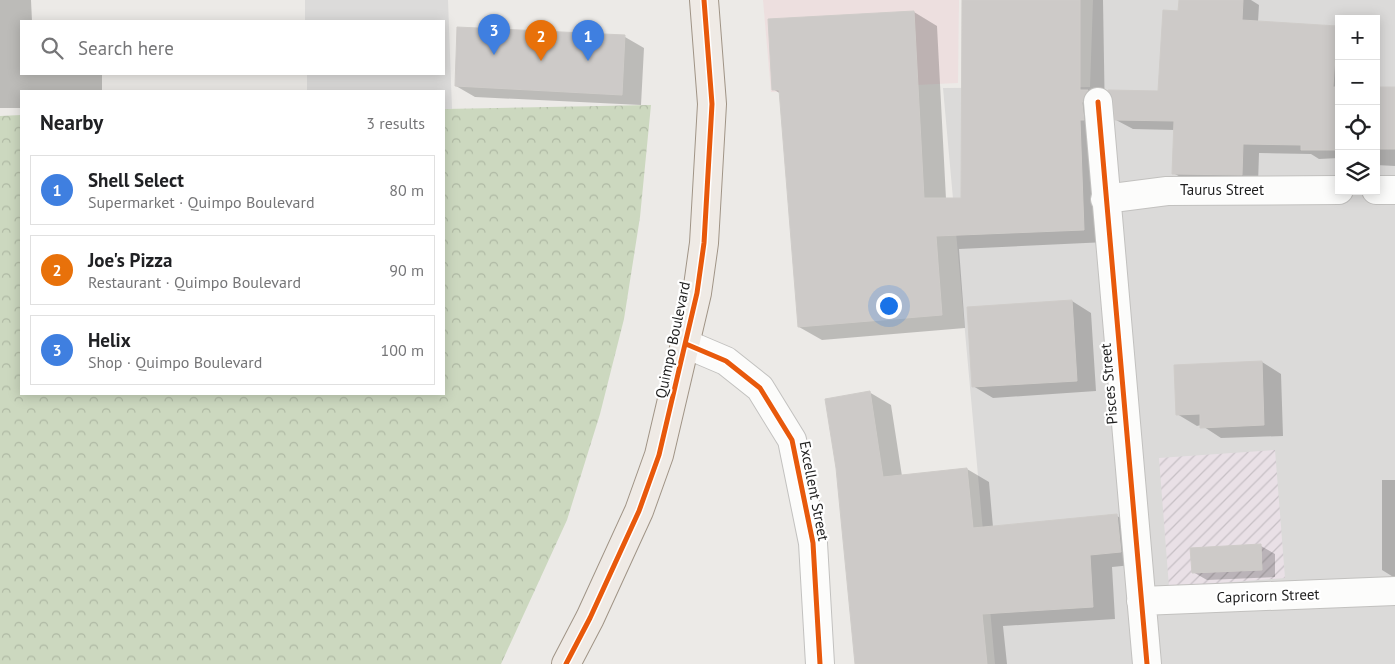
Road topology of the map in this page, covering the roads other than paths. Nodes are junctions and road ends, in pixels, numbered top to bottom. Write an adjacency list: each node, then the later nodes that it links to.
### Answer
1 (704, 0): 7 (main road, Quimpo Boulevard)
2 (1098, 102): 6 (street, Pisces Street)
3 (1335, 190): 6 (street, Taurus Street)
4 (1380, 190): 5 (street)
5 (1395, 190)
6 (1105, 199): 9 (street, Pisces Street)
7 (686, 344): 10 (main road, Quimpo Boulevard); 11 (street, Excellent Street)
8 (1395, 591): 9 (street, Capricorn Street)
9 (1140, 601): 12 (street, Pisces Street)
10 (566, 664)
11 (820, 664)
12 (1147, 664)

